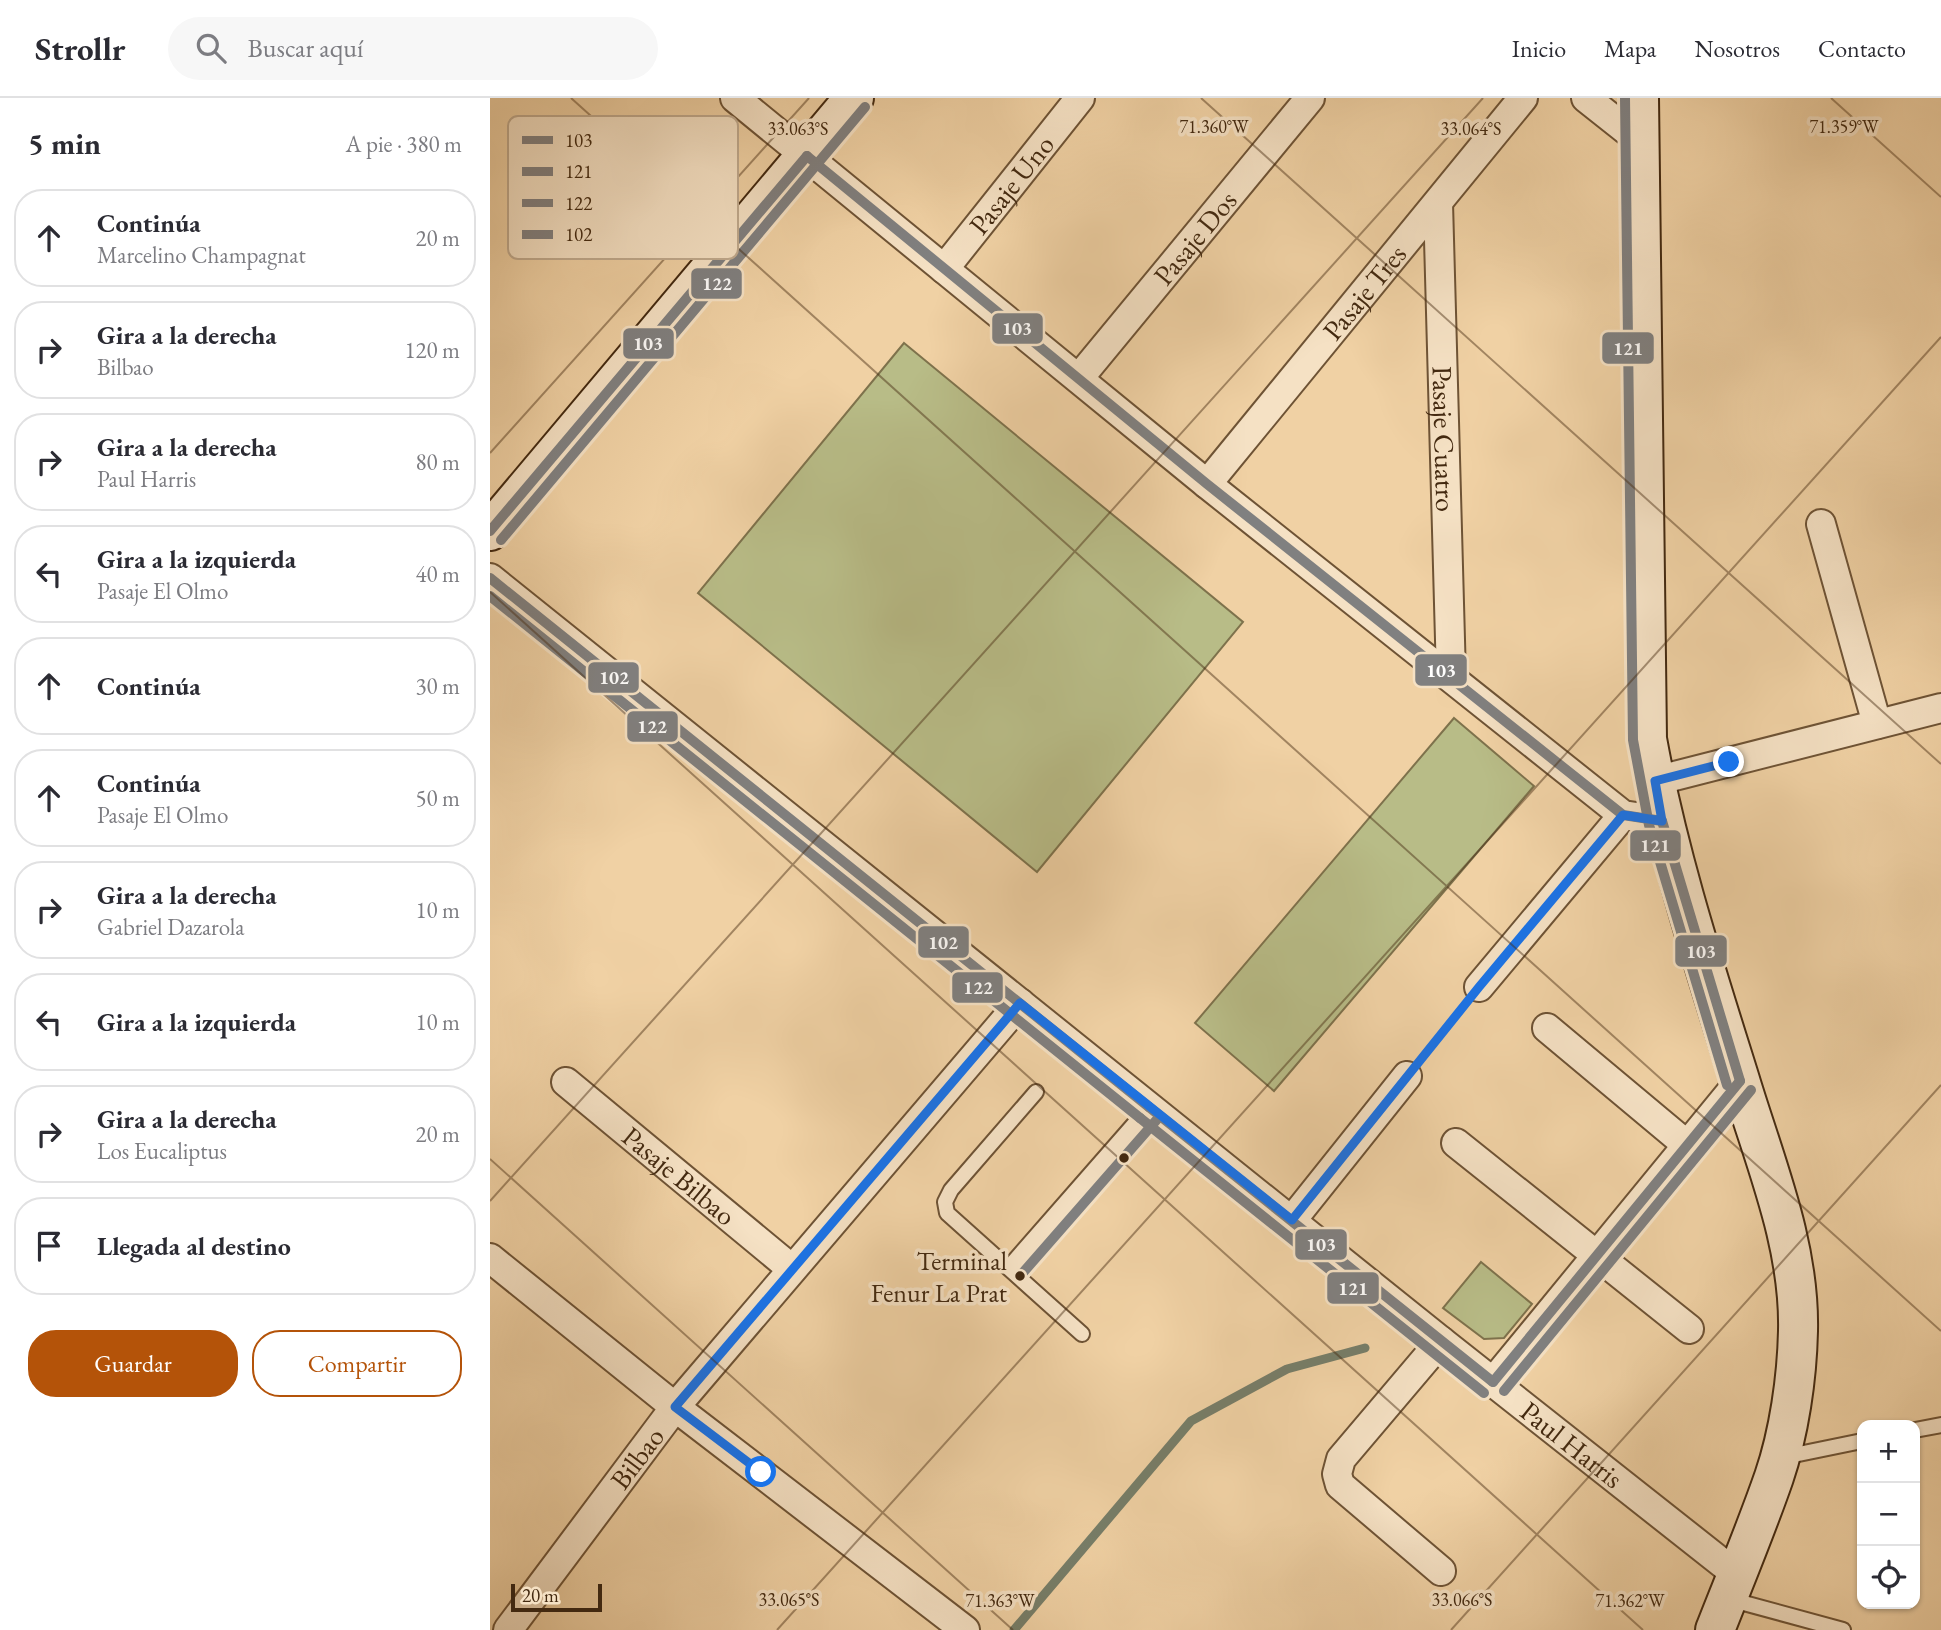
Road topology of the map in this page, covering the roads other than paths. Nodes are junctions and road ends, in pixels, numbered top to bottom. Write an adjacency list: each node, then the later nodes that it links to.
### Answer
1 (735, 98): 9 (street)
2 (854, 98): 9 (main road)
3 (1080, 98): 13 (street, Pasaje Uno)
4 (1310, 98): 14 (street, Pasaje Dos)
5 (1523, 98): 10 (street, Pasaje Tres)
6 (1586, 98): 8 (street)
7 (1639, 98): 8 (main road)
8 (1639, 140): 22 (main road)
9 (807, 156): 11 (main road); 13 (street)
10 (1438, 203): 15 (street, Pasaje Tres); 19 (street, Pasaje Cuatro)
11 (738, 238)
12 (720, 259): 17 (main road)
13 (944, 269): 14 (street)
14 (1079, 378): 15 (street)
15 (1207, 484): 19 (street)
16 (1821, 524): 21 (street)
17 (490, 531)
18 (490, 578): 26 (street, Paul Harris)
19 (1451, 676): 23 (street)
20 (1941, 708): 21 (street)
21 (1877, 724): 22 (street)
22 (1655, 781): 24 (main road)
23 (1623, 815): 24 (street); 25 (street)
24 (1662, 821): 29 (main road)
25 (1479, 987)
26 (1020, 1003): 32 (street, Paul Harris); 39 (street, Bilbao)
27 (1547, 1028): 34 (street)
28 (1407, 1076): 35 (street)
29 (1740, 1081): 34 (street); 48 (main road)
30 (566, 1082): 39 (street, Pasaje Bilbao)
31 (1036, 1092): 38 (lane)
32 (1149, 1107): 35 (street, Paul Harris); 38 (lane)
33 (1457, 1143): 36 (street)
34 (1687, 1145): 36 (street)
35 (1292, 1220): 42 (street, Paul Harris)
36 (1597, 1255): 40 (street); 43 (street)
37 (490, 1258): 44 (street)
38 (1009, 1266): 41 (lane)
39 (792, 1269): 44 (street, Bilbao)
40 (1689, 1329)
41 (1082, 1334)
42 (1441, 1340): 43 (street, Paul Harris); 49 (street)
43 (1493, 1382): 50 (street, Paul Harris)
44 (675, 1407): 51 (street, Bilbao); 52 (street)
45 (1941, 1425): 46 (lane)
46 (1920, 1429)
47 (1857, 1442): 48 (lane)
48 (1779, 1458): 50 (main road)
49 (1441, 1571)
50 (1726, 1601): 53 (lane)
51 (508, 1630)
52 (965, 1630)
53 (1843, 1630)

